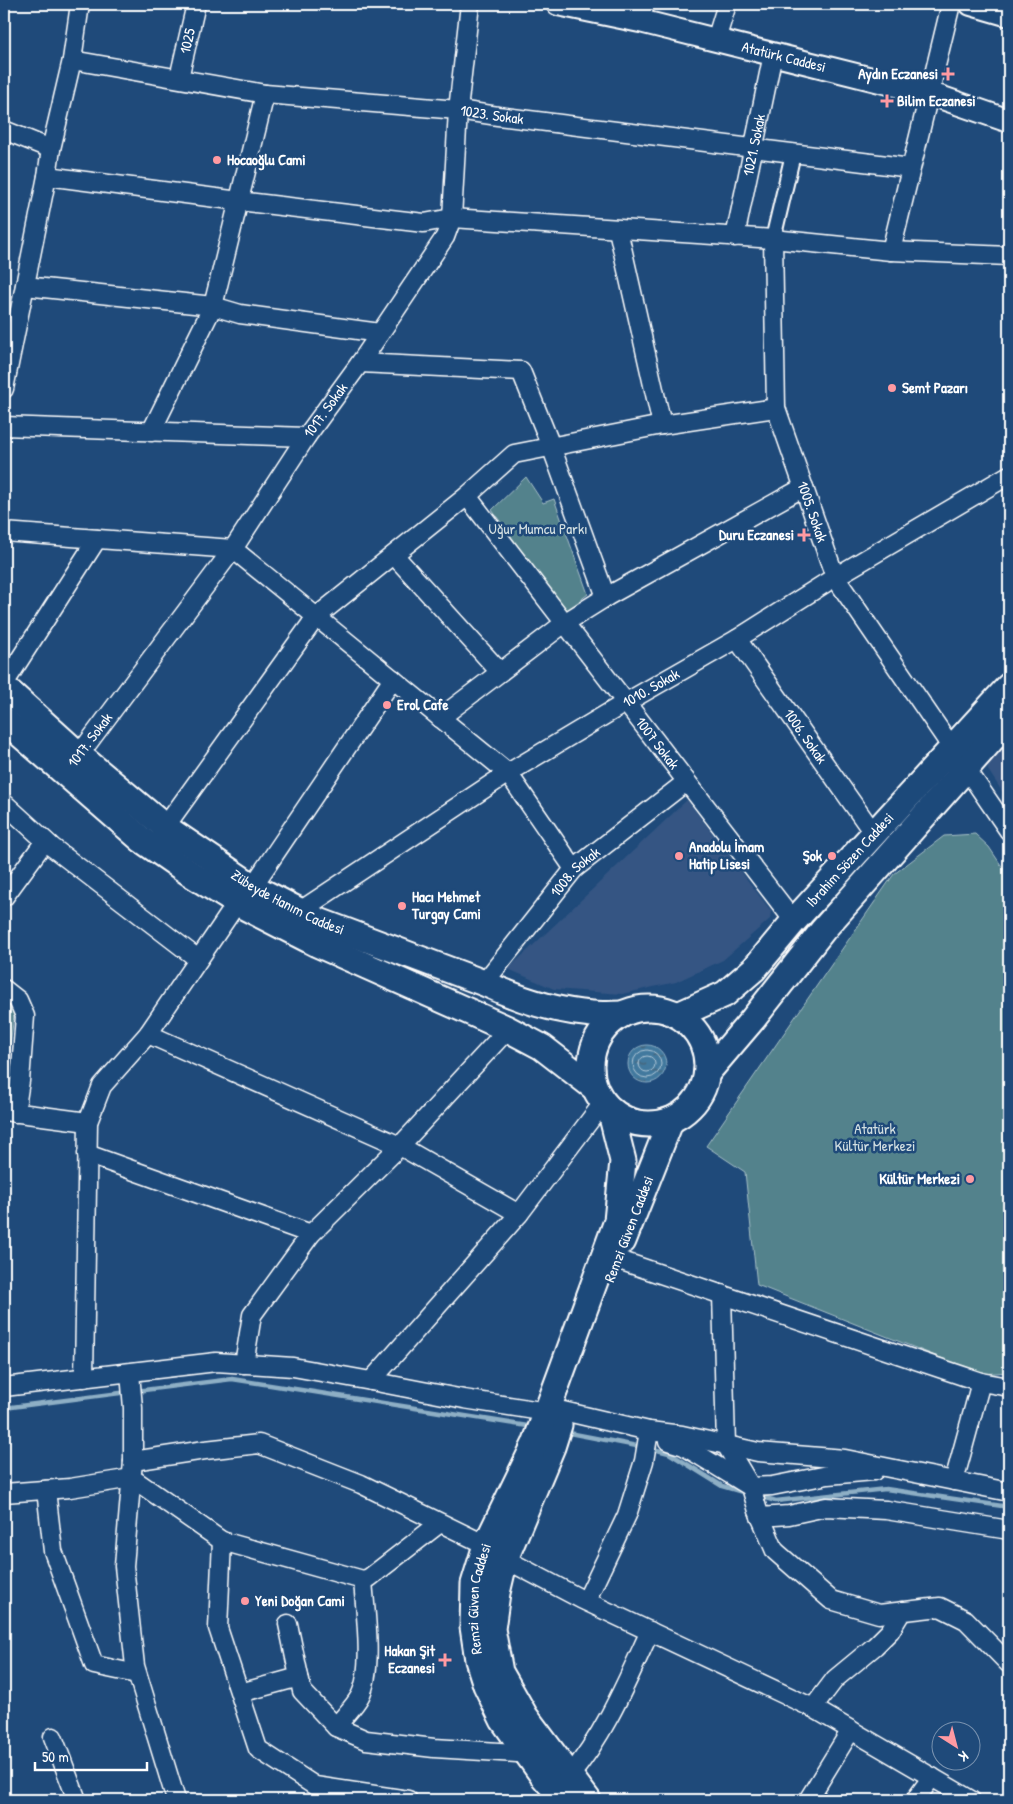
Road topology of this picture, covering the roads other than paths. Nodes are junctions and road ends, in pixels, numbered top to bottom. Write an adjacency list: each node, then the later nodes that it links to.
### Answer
1 (80, 4): 12 (street)
2 (196, 4): 13 (street, 1025)
3 (470, 4): 16 (street, 1017. Sokak)
4 (558, 4): 8 (street, Atatürk Caddesi)
5 (727, 4): 10 (street)
6 (951, 4): 14 (street)
7 (971, 4): 9 (street)
8 (642, 12): 10 (street, Atatürk Caddesi)
9 (1009, 15)
10 (716, 40): 11 (street, Atatürk Caddesi)
11 (773, 54): 14 (street, Atatürk Caddesi); 19 (street, 1021. Sokak)
12 (72, 60): 13 (street, 1023. Sokak); 20 (street)
13 (179, 78): 15 (street, 1023. Sokak)
14 (928, 92): 17 (street, Atatürk Caddesi); 22 (street)
15 (265, 94): 16 (street, 1023. Sokak); 24 (street)
16 (458, 110): 19 (street, 1023. Sokak); 25 (street, 1017. Sokak)
17 (1009, 120)
18 (4, 130): 20 (street)
19 (753, 147): 21 (street, 1023. Sokak); 27 (street, 1021. Sokak)
20 (51, 149): 23 (street)
21 (793, 154): 22 (street, 1023. Sokak); 28 (street)
22 (912, 168): 29 (street)
23 (47, 176): 24 (street); 31 (street)
24 (239, 201): 25 (street); 32 (street)
25 (452, 218): 26 (street); 33 (street, 1017. Sokak)
26 (618, 230): 27 (street); 37 (street)
27 (735, 237): 28 (street)
28 (773, 239): 29 (street); 36 (street, 1005. Sokak)
29 (891, 251): 30 (street)
30 (1009, 256)
31 (25, 286): 32 (street); 35 (street)
32 (213, 306): 33 (street); 39 (street)
33 (380, 333): 34 (street, 1017. Sokak)
34 (360, 363): 40 (street, 1017. Sokak); 41 (street)
35 (4, 389)
36 (776, 408): 37 (street); 43 (street, 1005. Sokak)
37 (662, 425): 41 (street)
38 (4, 426): 39 (street)
39 (151, 432): 40 (street)
40 (306, 437): 47 (street, 1017. Sokak)
41 (551, 446): 44 (street); 50 (street)
42 (1009, 474): 49 (street, 1010. Sokak)
43 (804, 487): 49 (street, 1005. Sokak); 50 (street)
44 (467, 496): 48 (street); 52 (street, 1007 Sokak)
45 (4, 532): 46 (street)
46 (97, 540): 47 (street); 56 (street)
47 (233, 550): 51 (street); 63 (street, 1017. Sokak)
48 (394, 555): 51 (street); 54 (street)
49 (835, 577): 53 (street, 1010. Sokak); 62 (street, 1005. Sokak)
50 (606, 597): 52 (street)
51 (316, 617): 55 (street); 67 (street)
52 (564, 623): 54 (street); 58 (street, 1007 Sokak)
53 (737, 639): 58 (street, 1010. Sokak); 69 (street, 1006. Sokak)
54 (500, 672): 59 (street)
55 (393, 680): 59 (street); 72 (street)
56 (4, 685): 63 (main road, Zübeyde Hanım Caddesi)
57 (1009, 686): 62 (main road, Ibrahim Sözen Caddesi)
58 (625, 703): 64 (street, 1010. Sokak); 65 (street, 1007 Sokak)
59 (440, 718): 64 (street)
60 (4, 720): 63 (main road, Zübeyde Hanım Caddesi)
61 (1009, 720): 62 (main road, Ibrahim Sözen Caddesi)
62 (960, 759): 68 (street, 1005. Sokak); 69 (main road, Ibrahim Sözen Caddesi); 83 (main road, Ibrahim Sözen Caddesi)
63 (73, 764): 67 (main road, Zübeyde Hanım Caddesi); 72 (main road, Zübeyde Hanım Caddesi)
64 (508, 773): 71 (street); 74 (street, 1010. Sokak)
65 (686, 782): 71 (street, 1008. Sokak); 75 (street, 1007 Sokak)
66 (4, 803): 70 (street)
67 (165, 827): 72 (main road, Zübeyde Hanım Caddesi)
68 (1009, 831)
69 (874, 834): 75 (main road, Ibrahim Sözen Caddesi)
70 (45, 841): 73 (street); 76 (street)
71 (574, 869): 77 (street, 1008. Sokak)
72 (245, 894): 74 (main road, Zübeyde Hanım Caddesi); 76 (street); 81 (main road, Zübeyde Hanım Caddesi)
73 (4, 897)
74 (300, 911): 77 (main road, Zübeyde Hanım Caddesi)
75 (794, 921): 80 (main road, Ibrahim Sözen Caddesi)
76 (198, 959): 82 (street)
77 (484, 983): 79 (main road, Zübeyde Hanım Caddesi)
78 (4, 989): 85 (street)
79 (623, 1014): 80 (main road); 84 (main road)
80 (678, 1015): 83 (main road)
81 (508, 1029): 84 (main road, Zübeyde Hanım Caddesi); 88 (street)
82 (148, 1034): 87 (street); 88 (street)
83 (707, 1073): 86 (main road)
84 (603, 1100): 86 (main road); 90 (street); 101 (main road, Remzi Güven Caddesi)
85 (10, 1112): 87 (street)
86 (671, 1120): 92 (main road, Remzi Güven Caddesi)
87 (88, 1122): 89 (street)
88 (400, 1146): 90 (street); 91 (street)
89 (88, 1154): 91 (street); 95 (street)
90 (519, 1214): 97 (street)
91 (311, 1234): 94 (street)
92 (616, 1259): 93 (street); 101 (main road, Remzi Güven Caddesi)
93 (722, 1294): 98 (street); 103 (street)
94 (244, 1364): 96 (street); 97 (street)
95 (84, 1378): 96 (street); 100 (street)
96 (131, 1379): 104 (street)
97 (371, 1380): 101 (street)
98 (981, 1382): 99 (street); 106 (street)
99 (1009, 1387)
100 (4, 1388)
101 (550, 1427): 102 (street); 115 (main road, Remzi Güven Caddesi)
102 (651, 1432): 103 (street); 107 (street); 117 (street)
103 (726, 1445): 105 (street); 107 (street)
104 (132, 1470): 108 (street); 112 (street); 114 (street); 122 (street)
105 (897, 1470): 106 (street); 107 (street)
106 (954, 1481): 109 (street)
107 (751, 1488): 111 (street)
108 (46, 1490): 110 (street); 122 (street)
109 (1009, 1492)
110 (4, 1493)
111 (759, 1514): 113 (street); 118 (street)
112 (440, 1523): 115 (street); 116 (street)
113 (1009, 1530)
114 (222, 1540): 116 (street); 124 (street)
115 (495, 1552): 117 (street); 129 (main road, Remzi Güven Caddesi); 131 (main road, Remzi Güven Caddesi)
116 (363, 1580): 126 (street)
117 (586, 1601): 120 (street)
118 (902, 1611): 121 (street); 125 (street)
119 (288, 1624): 123 (street)
120 (650, 1631): 125 (street); 131 (street)
121 (1009, 1664)
122 (137, 1674): 133 (street)
123 (299, 1677): 124 (street); 126 (street)
124 (240, 1693): 134 (street)
125 (813, 1708): 127 (street)
126 (336, 1727): 129 (street)
127 (850, 1730): 130 (street); 136 (street)
128 (53, 1737): 132 (street)
129 (525, 1751): 131 (main road, Remzi Güven Caddesi)
130 (932, 1777): 137 (street); 138 (street)
131 (567, 1788): 135 (main road, Remzi Güven Caddesi)
132 (77, 1800)
133 (176, 1800)
134 (408, 1800)
135 (588, 1800)
136 (808, 1800)
137 (914, 1800)
138 (972, 1800)

